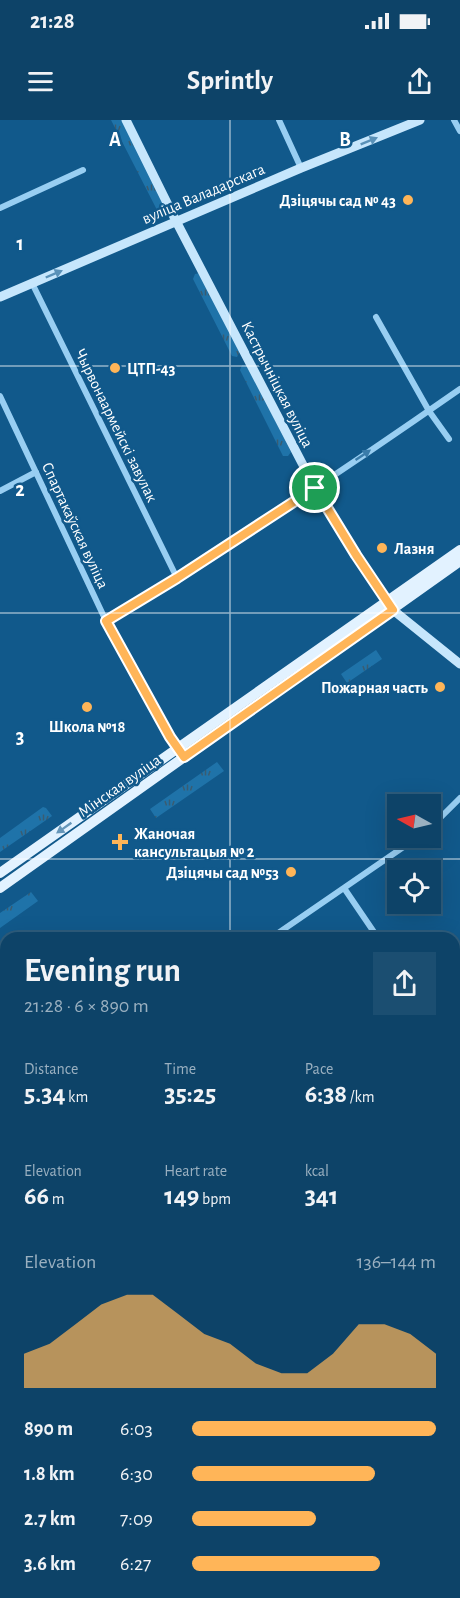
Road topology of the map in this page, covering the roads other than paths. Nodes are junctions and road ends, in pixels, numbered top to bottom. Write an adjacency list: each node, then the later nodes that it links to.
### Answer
1 (126, 120): 9 (main road, Кастрычніцкая вуліца)
2 (279, 120): 6 (street)
3 (420, 120): 6 (main road, вуліца Валадарскага, one-way to 3)
4 (454, 120): 5 (street)
5 (460, 131)
6 (302, 168): 9 (main road, вуліца Валадарскага)
7 (83, 170): 8 (street)
8 (0, 208)
9 (176, 221): 10 (main road, вуліца Валадарскага, one-way to 9); 18 (main road, Кастрычніцкая вуліца)
10 (32, 283): 11 (main road, вуліца Валадарскага); 22 (street, Чырвонаармейскі завулак)
11 (0, 297)
12 (376, 317): 15 (street)
13 (460, 389): 15 (street)
14 (0, 396): 17 (street, Спартакаўская вуліца)
15 (429, 411): 16 (street); 18 (street, one-way to 15)
16 (449, 439)
17 (36, 472): 19 (street); 24 (street, Спартакаўская вуліца)
18 (315, 488): 22 (street); 23 (main road, Кастрычніцкая вуліца)
19 (0, 490)
20 (460, 550): 23 (main road, Мінская вуліца)
21 (460, 561): 23 (main road, Мінская вуліца)
22 (177, 578): 24 (street)
23 (390, 606): 25 (main road, Кастрычніцкая вуліца); 26 (main road, Мінская вуліца)
24 (106, 621): 26 (street, Спартакаўская вуліца)
25 (460, 664)
26 (181, 752): 30 (main road, Мінская вуліца, one-way to 30); 31 (main road, Мінская вуліца)
27 (460, 798): 28 (street)
28 (441, 817)
29 (402, 848): 32 (street)
30 (0, 873)
31 (0, 888)
32 (344, 888): 33 (street); 34 (street)
33 (282, 932)
34 (374, 932)
35 (460, 1466): 36 (street)
36 (460, 1483)

